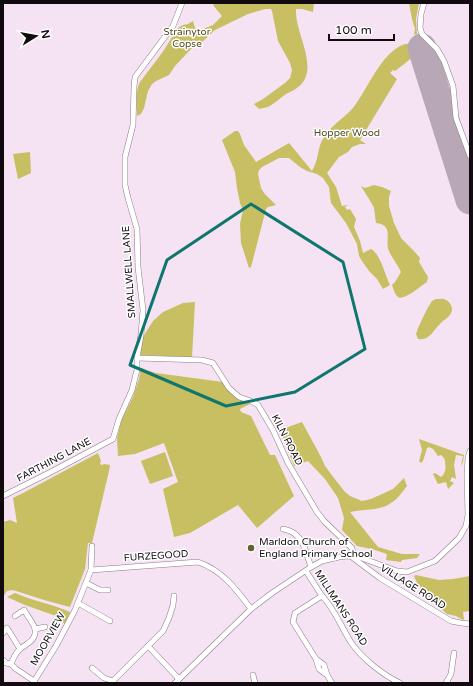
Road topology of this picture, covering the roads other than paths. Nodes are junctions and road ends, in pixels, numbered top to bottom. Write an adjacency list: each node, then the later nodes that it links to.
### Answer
1 (182, 3): 4 (street, SMALLWELL LANE)
2 (424, 3): 3 (street)
3 (470, 156)
4 (137, 358): 5 (street, SMALLWELL LANE); 12 (street, KILN ROAD)
5 (113, 439): 9 (street, FARTHING LANE)
6 (470, 451): 7 (street)
7 (467, 476): 8 (street); 12 (street)
8 (470, 484)
9 (3, 496)
10 (283, 529): 13 (street)
11 (92, 546): 14 (street)
12 (351, 556): 13 (street); 24 (street, VILLAGE ROAD)
13 (311, 567): 15 (street)
14 (91, 570): 16 (street, MOORVIEW); 21 (street, FURZEGOOD)
15 (306, 571): 19 (street, MILLMANS ROAD); 21 (street)
16 (86, 583): 17 (street); 20 (street, MOORVIEW)
17 (108, 590)
18 (174, 596): 28 (street)
19 (322, 596): 38 (street); 39 (street, MILLMANS ROAD)
20 (78, 603): 23 (street); 36 (street, MOORVIEW)
21 (251, 609): 35 (street)
22 (15, 616): 26 (street)
23 (110, 621)
24 (470, 624)
25 (45, 627): 26 (street)
26 (35, 629): 29 (street)
27 (3, 633): 29 (street)
28 (148, 646): 33 (street); 35 (street)
29 (20, 649): 32 (street)
30 (454, 653): 40 (street)
31 (3, 660): 32 (street)
32 (11, 664): 36 (street)
33 (92, 668)
34 (252, 675): 37 (street)
35 (177, 681)
36 (34, 682)
37 (255, 683)
38 (332, 683)
39 (400, 683)
40 (446, 683)

